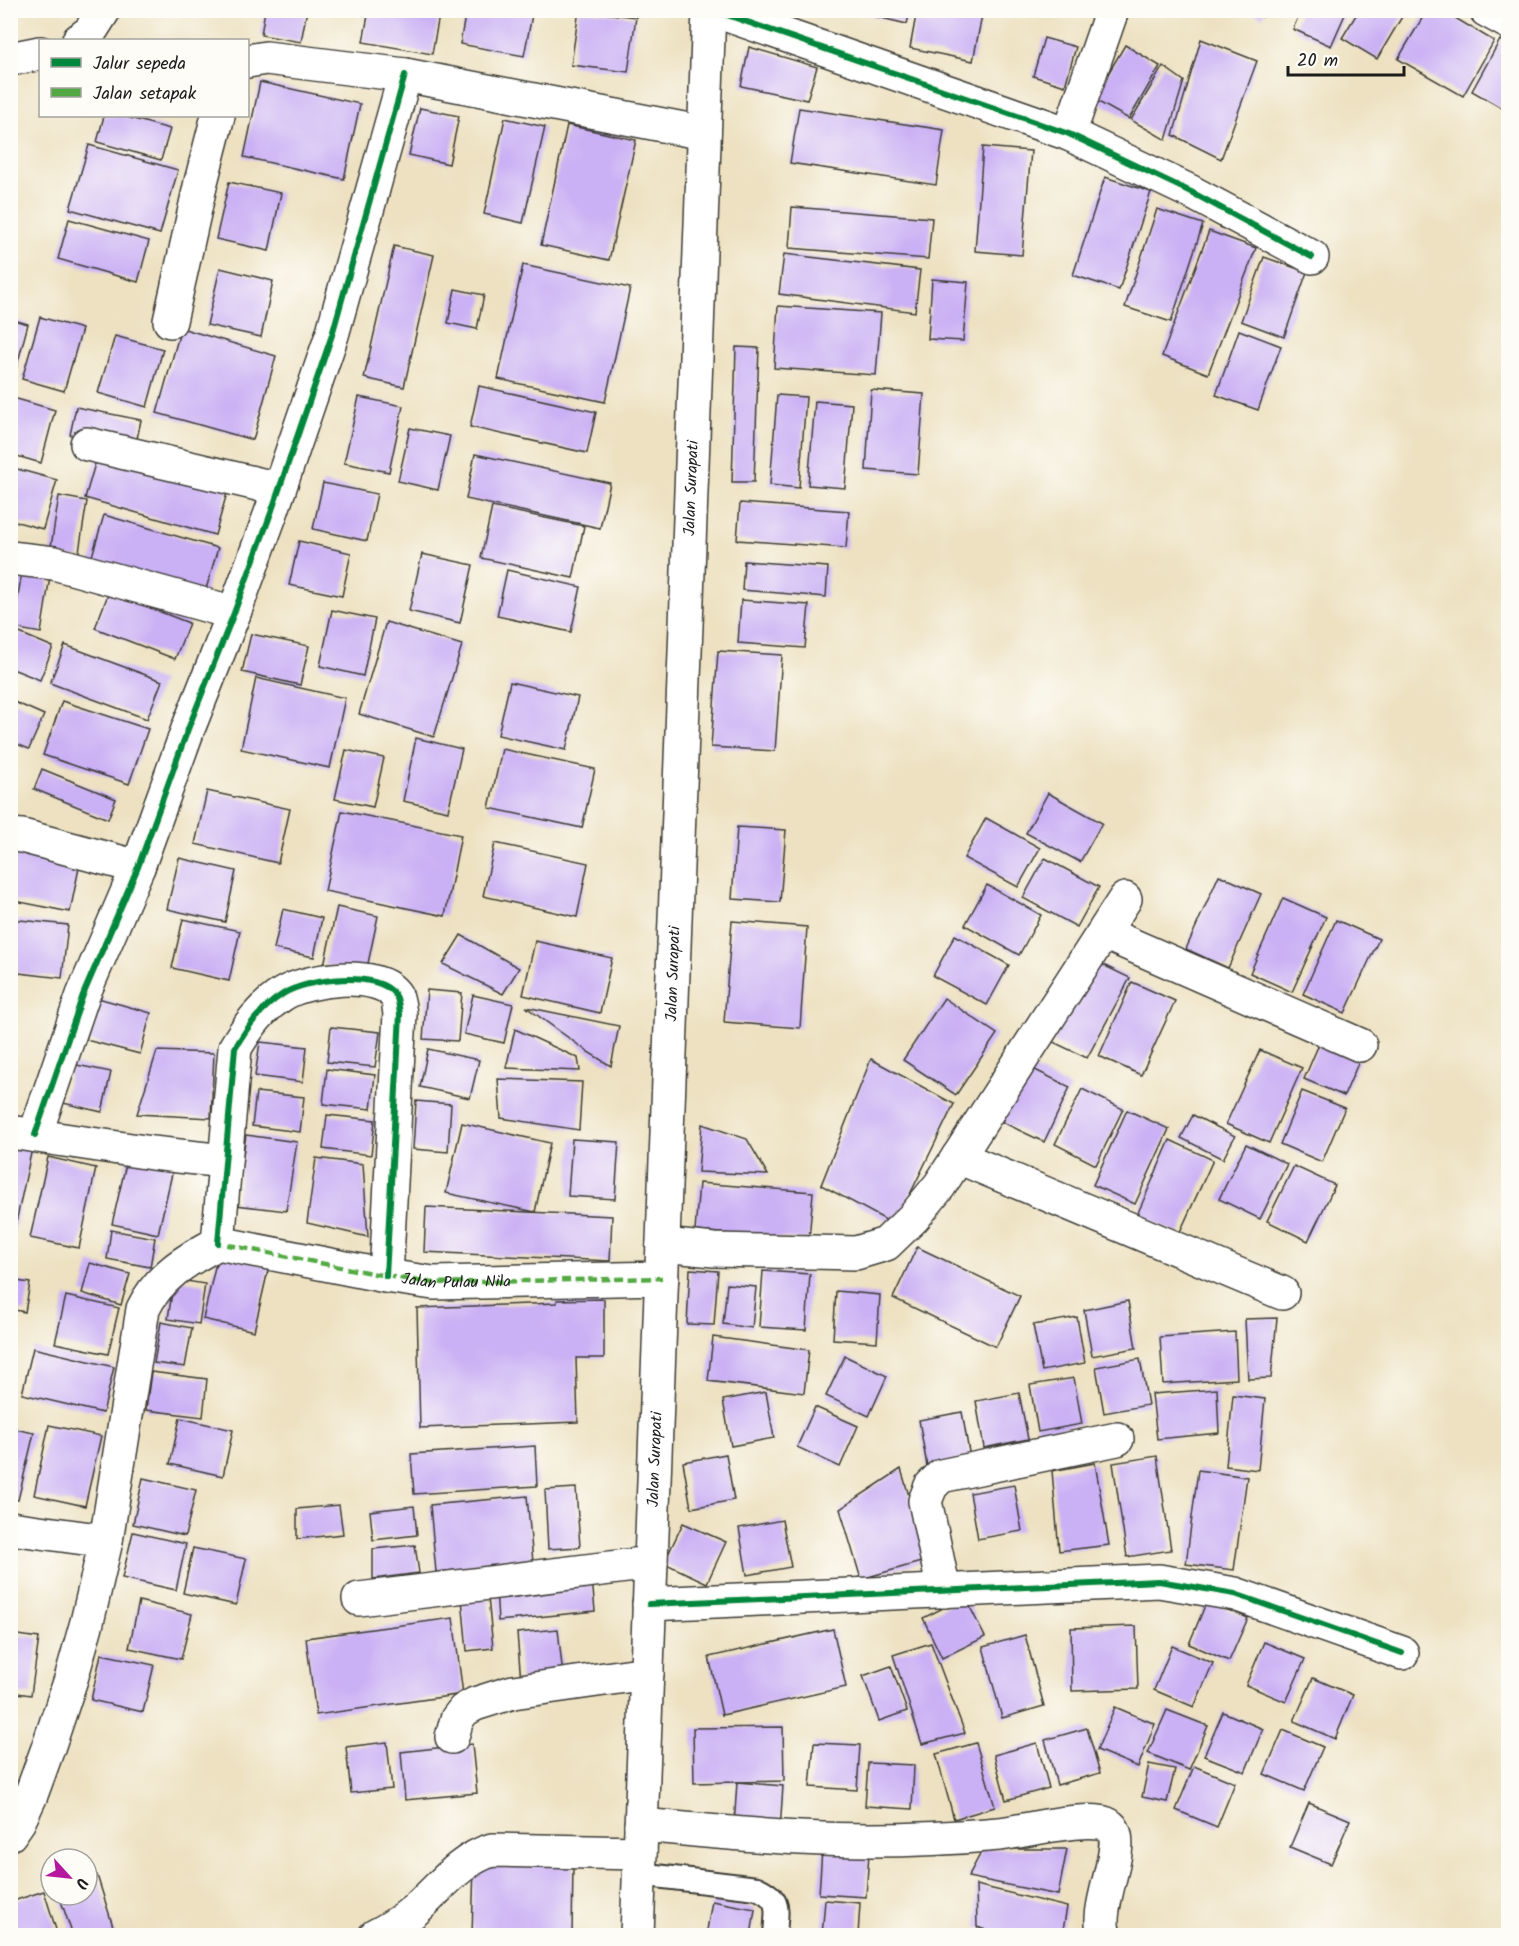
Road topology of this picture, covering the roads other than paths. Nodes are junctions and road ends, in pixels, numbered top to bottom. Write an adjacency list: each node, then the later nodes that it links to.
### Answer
1 (104, 10): 6 (main road)
2 (711, 10): 12 (main road, Jalan Surapati); 13 (main road)
3 (1112, 10): 13 (main road)
4 (1486, 10): 5 (main road)
5 (1509, 22)
6 (80, 39)
7 (39, 53): 8 (main road)
8 (10, 59)
9 (249, 61): 10 (main road)
10 (405, 75): 12 (main road); 17 (main road)
11 (218, 117): 15 (main road)
12 (704, 132): 29 (main road, Jalan Surapati)
13 (1069, 134): 14 (main road)
14 (1312, 257)
15 (170, 321)
16 (87, 444): 17 (main road)
17 (279, 489): 19 (main road)
18 (10, 558): 19 (main road)
19 (234, 613): 21 (main road)
20 (10, 835): 21 (main road)
21 (138, 867): 25 (main road)
22 (1125, 900): 23 (main road)
23 (1104, 933): 24 (main road); 26 (main road)
24 (1360, 1045)
25 (23, 1134): 27 (main road)
26 (958, 1157): 29 (main road); 32 (main road)
27 (225, 1161): 28 (main road); 30 (main road)
28 (218, 1243): 30 (main road, Jalan Pulau Nila); 35 (main road)
29 (663, 1245): 31 (main road, Jalan Surapati)
30 (386, 1276): 31 (main road, Jalan Pulau Nila)
31 (662, 1278): 36 (main road, Jalan Surapati)
32 (1282, 1293)
33 (1117, 1439): 37 (main road)
34 (10, 1528): 35 (main road)
35 (106, 1541): 43 (main road)
36 (651, 1563): 38 (main road); 39 (main road, Jalan Surapati)
37 (944, 1591): 39 (main road); 40 (main road)
38 (359, 1599)
39 (649, 1604): 41 (main road, Jalan Surapati)
40 (1402, 1653)
41 (647, 1673): 42 (main road); 44 (main road, Jalan Surapati)
42 (452, 1737)
43 (10, 1834)
44 (640, 1851): 45 (main road); 46 (main road, Jalan Surapati); 47 (lane); 48 (main road)
45 (375, 1935)
46 (637, 1935)
47 (775, 1935)
48 (1105, 1935)

